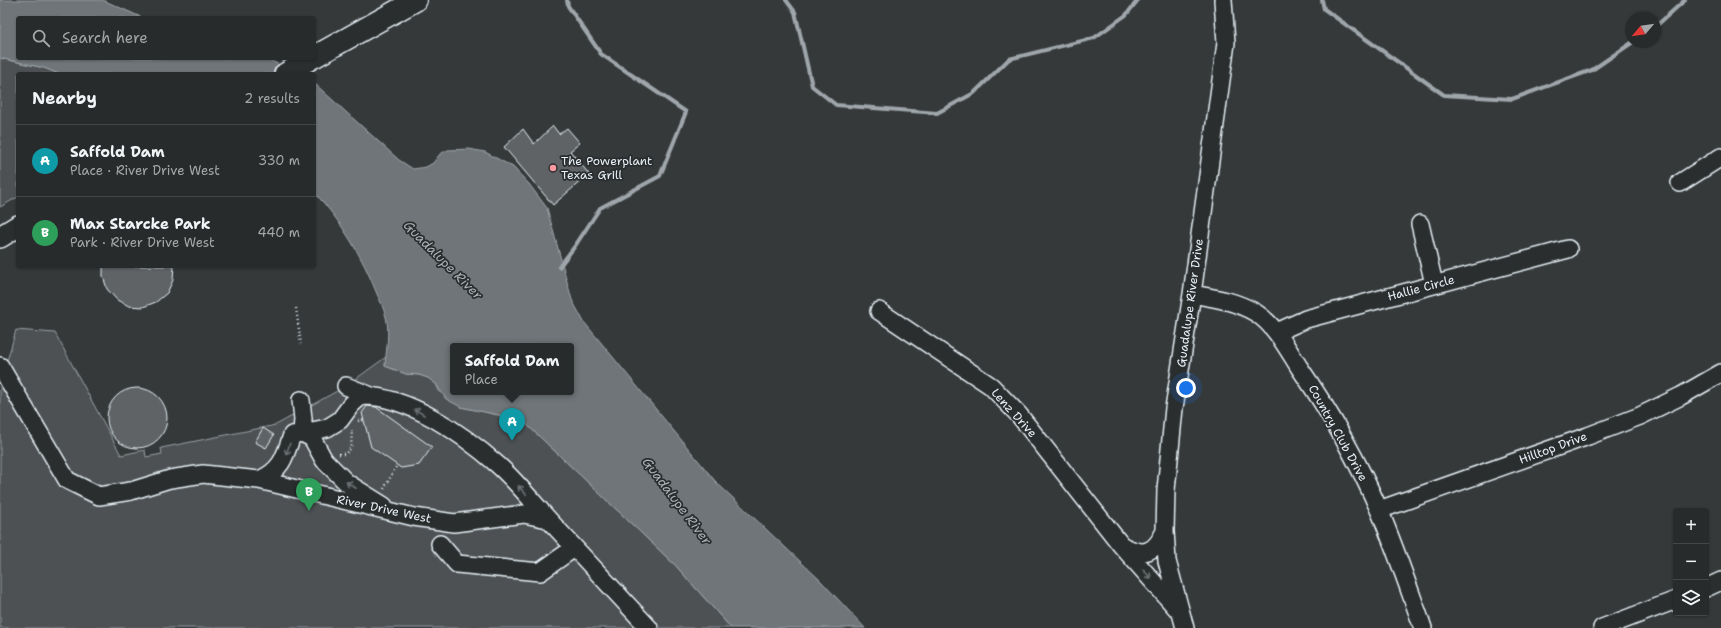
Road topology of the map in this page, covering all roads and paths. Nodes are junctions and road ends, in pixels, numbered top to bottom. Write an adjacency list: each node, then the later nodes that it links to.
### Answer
1 (416, 0): 3 (main road)
2 (1223, 3): 13 (street, Guadalupe River Drive)
3 (316, 56)
4 (309, 60): 5 (main road)
5 (288, 72)
6 (1721, 157): 7 (street)
7 (1680, 182)
8 (1420, 224): 12 (street)
9 (16, 227): 10 (main road)
10 (0, 237)
11 (1568, 249): 12 (street, Hallie Circle)
12 (1434, 284): 16 (street, Hallie Circle)
13 (1192, 294): 16 (street, Country Club Drive); 32 (street, Guadalupe River Drive)
14 (296, 308): 17 (path)
15 (879, 311): 34 (street, Lenz Drive)
16 (1276, 332): 29 (street, Country Club Drive)
17 (301, 344)
18 (0, 366): 27 (street, River Drive West)
19 (1721, 373): 29 (street, Hilltop Drive)
20 (301, 400): 24 (street)
21 (364, 420): 22 (path)
22 (355, 422)
23 (354, 426): 25 (path)
24 (302, 433): 25 (street); 27 (street, one-way to 27); 31 (street, one-way to 24)
25 (317, 448): 28 (street, one-way to 25)
26 (397, 465): 28 (path)
27 (259, 480): 30 (street, River Drive West)
28 (376, 501): 30 (street)
29 (1379, 510): 42 (street, Country Club Drive)
30 (396, 513): 31 (street, River Drive West)
31 (548, 519): 35 (street)
32 (1165, 531): 34 (street); 39 (street, Guadalupe River Drive)
33 (440, 544): 35 (street)
34 (1121, 545): 39 (street, Lenz Drive, one-way to 39)
35 (574, 548): 40 (street)
36 (1721, 581): 37 (street)
37 (1709, 587)
38 (1673, 601): 43 (street)
39 (1180, 612): 41 (street, Guadalupe River Drive)
40 (649, 628)
41 (1185, 628)
42 (1423, 628)
43 (1602, 628)

